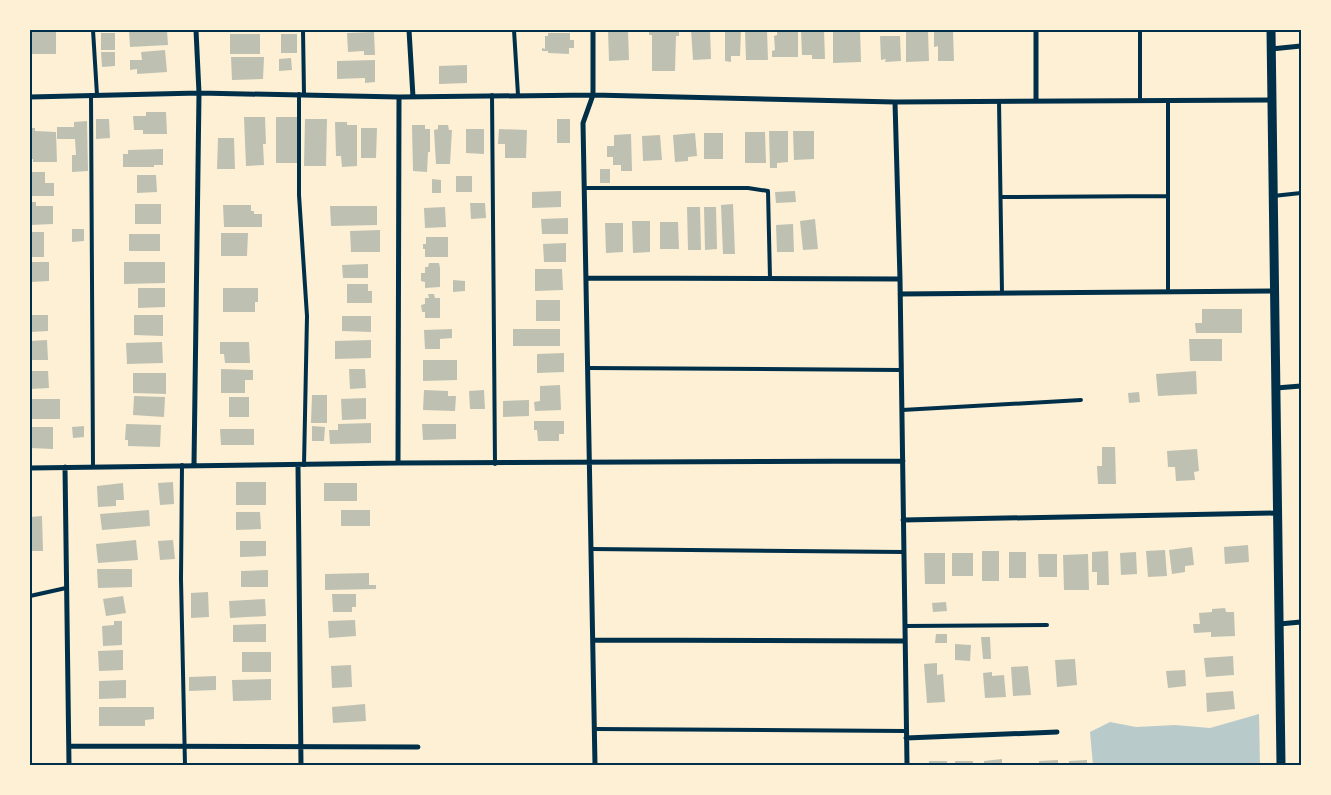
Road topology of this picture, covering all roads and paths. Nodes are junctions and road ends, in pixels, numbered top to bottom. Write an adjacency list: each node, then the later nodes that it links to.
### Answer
1 (93, 30): 14 (lane)
2 (196, 30): 12 (street)
3 (303, 30): 13 (lane)
4 (410, 30): 20 (street)
5 (514, 30): 16 (lane)
6 (593, 30): 17 (street)
7 (1036, 30): 24 (street)
8 (1140, 30): 21 (lane)
9 (1271, 30): 11 (street)
10 (1301, 46): 11 (street)
11 (1271, 49): 22 (street)
12 (199, 93): 13 (street); 14 (street); 50 (street)
13 (302, 94): 19 (street); 51 (lane)
14 (94, 95): 18 (street); 52 (lane)
15 (492, 95): 16 (street); 20 (street); 48 (lane)
16 (518, 95): 17 (street)
17 (593, 95): 26 (street); 27 (street)
18 (30, 97)
19 (399, 97): 20 (street); 46 (street)
20 (413, 97)
21 (1140, 100): 24 (street); 25 (street)
22 (1272, 100): 25 (street); 30 (street)
23 (999, 101): 24 (street); 26 (street); 31 (lane)
24 (1036, 101)
25 (1168, 101): 29 (lane)
26 (895, 102): 34 (street)
27 (585, 188): 32 (street); 33 (lane)
28 (1301, 193): 30 (lane)
29 (1168, 196): 31 (lane); 36 (lane)
30 (1273, 196): 35 (street)
31 (1001, 197): 37 (lane)
32 (586, 278): 33 (street); 39 (street)
33 (770, 278): 34 (street)
34 (900, 279): 38 (street)
35 (1275, 291): 36 (street); 42 (street)
36 (1168, 292): 37 (street)
37 (1002, 293): 38 (street)
38 (900, 294): 40 (street)
39 (588, 368): 40 (lane); 47 (street)
40 (901, 370): 44 (street)
41 (1301, 386): 42 (street)
42 (1276, 388): 55 (street)
43 (1081, 400): 44 (lane)
44 (902, 410): 45 (street)
45 (902, 461): 47 (street); 56 (street)
46 (398, 463): 48 (street); 51 (street)
47 (589, 463): 48 (street); 57 (street)
48 (496, 464)
49 (182, 465): 50 (street); 52 (street); 72 (lane)
50 (194, 465): 51 (street)
51 (301, 465): 73 (street)
52 (93, 466): 53 (street)
53 (65, 467): 54 (street); 59 (street)
54 (30, 468)
55 (1277, 513): 56 (street); 63 (street)
56 (903, 520): 58 (street)
57 (591, 548): 58 (lane); 65 (street)
58 (904, 552): 64 (street)
59 (66, 588): 60 (lane); 71 (street)
60 (30, 596)
61 (1301, 622): 63 (street)
62 (1047, 624): 64 (lane)
63 (1278, 624): 80 (street)
64 (904, 626): 66 (street)
65 (593, 640): 66 (street); 67 (street)
66 (905, 641): 68 (street)
67 (595, 729): 68 (lane); 78 (street)
68 (906, 731): 70 (street)
69 (1057, 732): 70 (street)
70 (906, 738): 79 (street)
71 (69, 746): 72 (street); 75 (street)
72 (185, 747): 73 (street); 76 (lane)
73 (300, 748): 74 (street); 77 (street)
74 (418, 748)
75 (69, 765)
76 (185, 765)
77 (301, 765)
78 (595, 765)
79 (907, 765)
80 (1281, 765)

